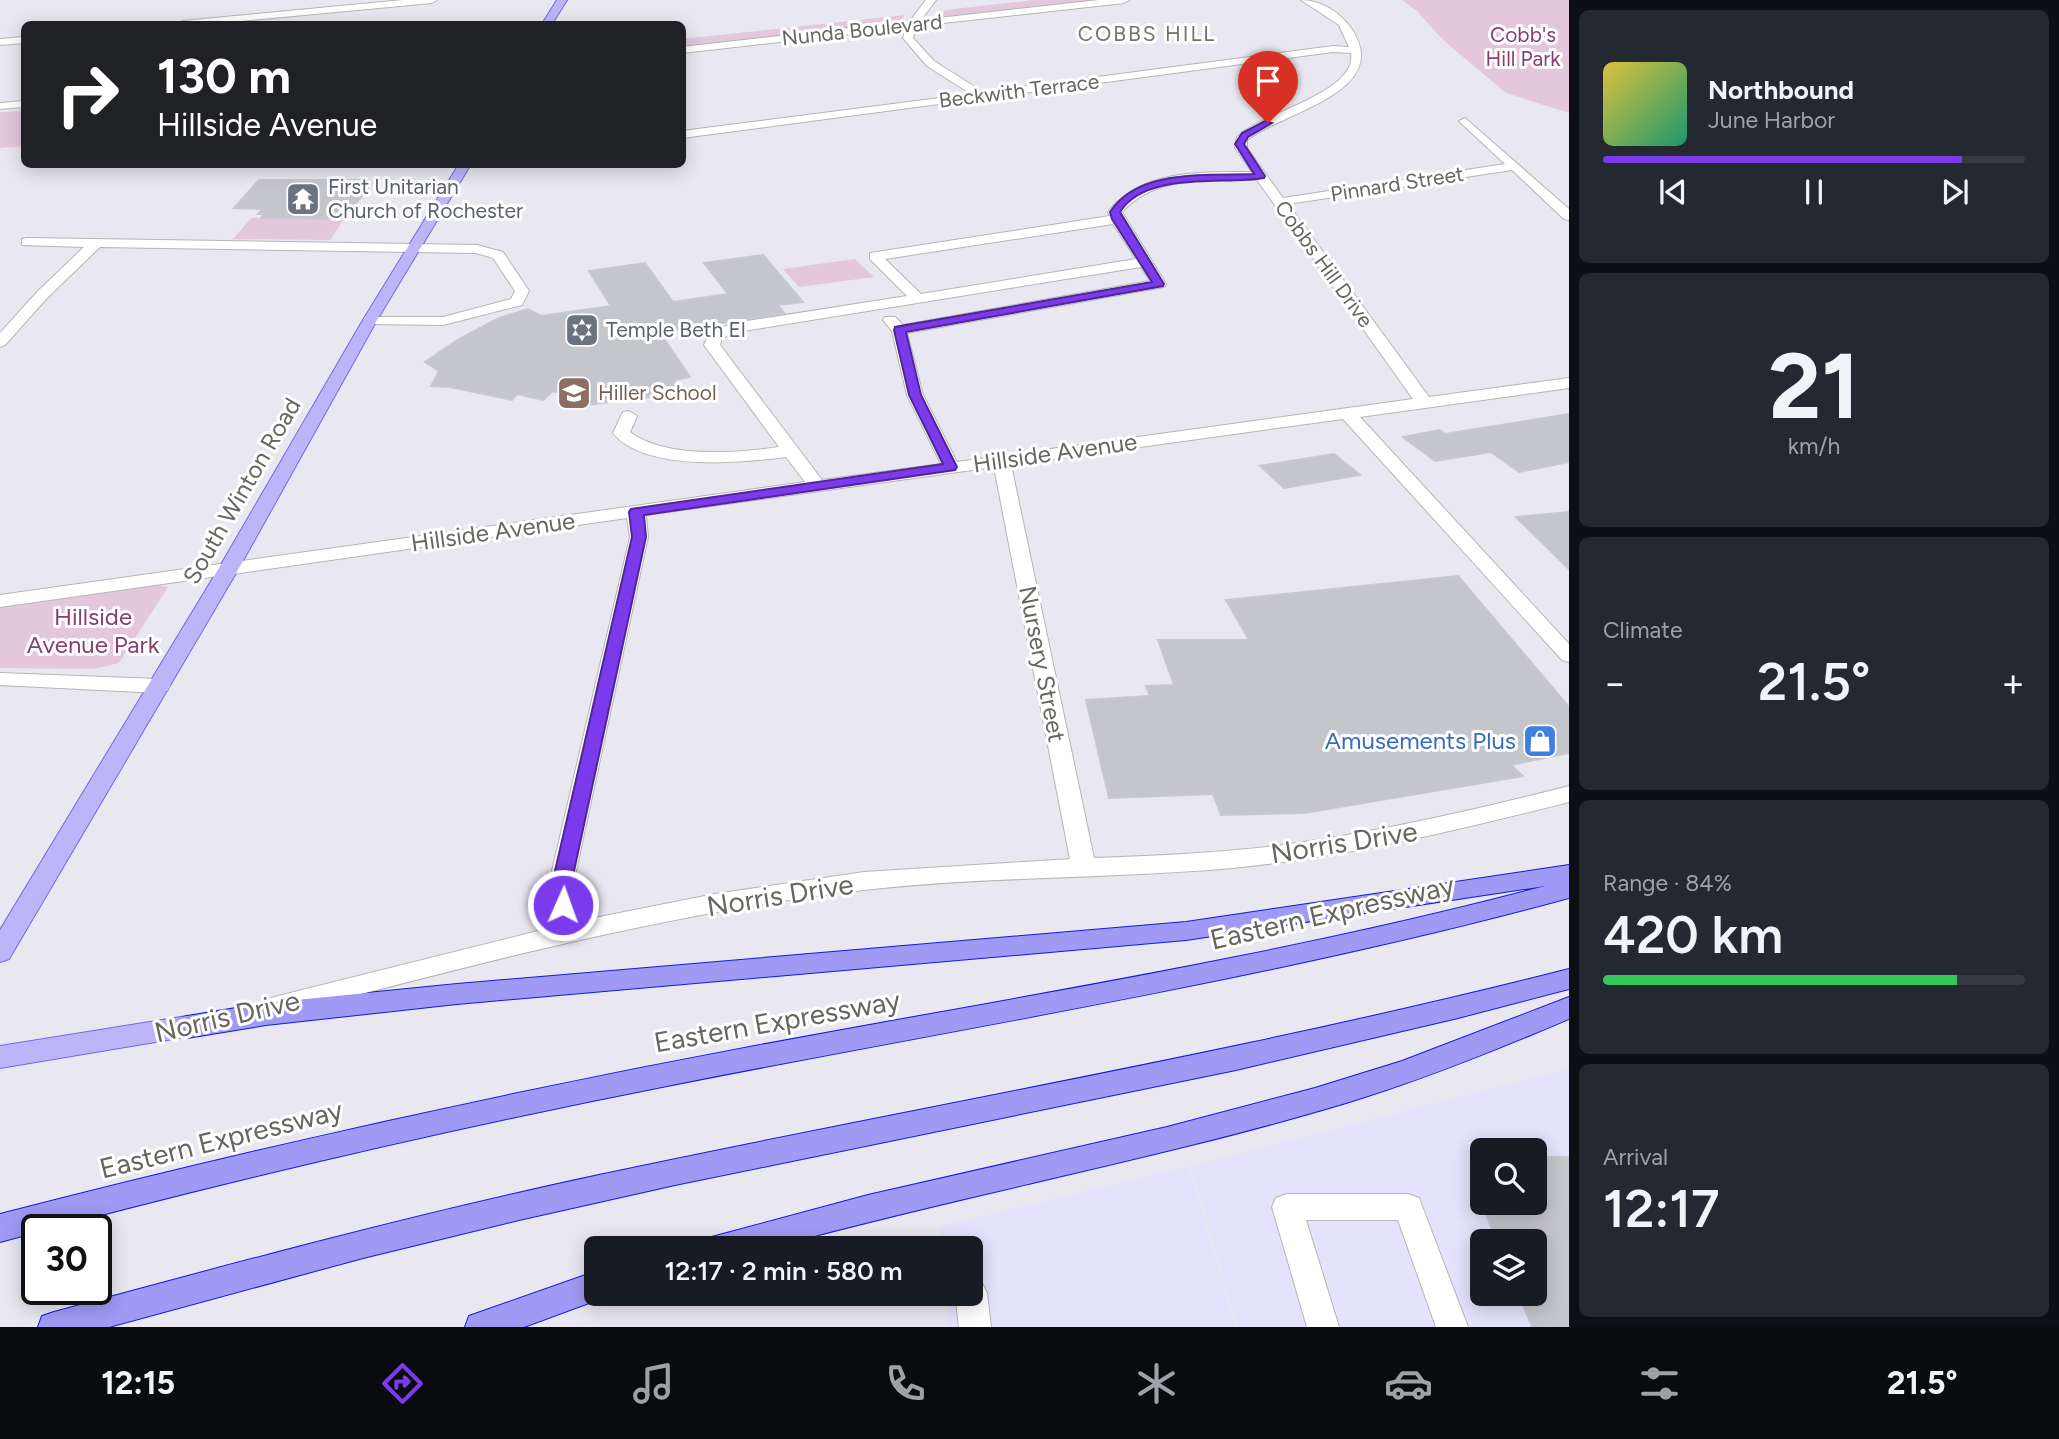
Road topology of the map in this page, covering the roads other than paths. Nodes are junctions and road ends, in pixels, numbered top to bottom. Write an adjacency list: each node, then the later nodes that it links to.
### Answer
1 (432, 0): 9 (street)
2 (562, 0): 10 (main road)
3 (931, 0): 7 (street)
4 (1124, 0): 11 (street, Nunda Boulevard)
5 (1306, 0): 14 (street)
6 (943, 8): 7 (street, Nunda Boulevard)
7 (923, 10): 8 (street, Nunda Boulevard); 11 (street)
8 (910, 12)
9 (214, 21)
10 (549, 21)
11 (912, 25): 15 (street, Nunda Boulevard); 16 (street)
12 (21, 40): 13 (street)
13 (0, 43)
14 (1355, 50): 16 (street, Beckwith Terrace); 23 (street, Cobbs Hill Drive)
15 (686, 51)
16 (982, 96): 20 (street, Beckwith Terrace)
17 (21, 104): 18 (street)
18 (0, 106)
19 (1465, 121): 21 (street)
20 (686, 134)
21 (1514, 166): 24 (street, Pinnard Street); 25 (street)
22 (463, 168): 29 (main road, South Winton Road)
23 (1261, 176): 24 (street, Cobbs Hill Drive); 26 (street)
24 (1279, 202): 37 (street, Cobbs Hill Drive)
25 (1569, 216)
26 (1117, 219): 30 (street); 31 (street)
27 (27, 242): 28 (street)
28 (96, 243): 29 (street); 35 (street)
29 (413, 248): 33 (main road, South Winton Road); 33 (street)
30 (1145, 262): 31 (street); 34 (street)
31 (918, 299): 32 (street)
32 (876, 306): 34 (street); 40 (street)
33 (369, 320): 45 (main road, South Winton Road)
34 (899, 330): 42 (street)
35 (0, 342)
36 (1569, 383): 37 (street, Hillside Avenue)
37 (1425, 404): 38 (street, Hillside Avenue)
38 (1349, 415): 41 (street, Hillside Avenue); 47 (street)
39 (629, 416): 40 (street)
40 (791, 451): 43 (street)
41 (1001, 460): 42 (street, Hillside Avenue); 51 (street, Nursery Street)
42 (951, 467): 43 (street, Hillside Avenue)
43 (816, 485): 44 (street, Hillside Avenue)
44 (636, 512): 45 (street, Hillside Avenue); 54 (street)
45 (229, 568): 46 (street, Hillside Avenue); 49 (main road, South Winton Road)
46 (0, 601)
47 (1569, 656)
48 (0, 679): 49 (street)
49 (159, 686): 55 (main road, South Winton Road)
50 (1569, 794): 51 (street, Norris Drive)
51 (1084, 869): 54 (street, Norris Drive)
52 (1569, 874): 58 (highway)
53 (1569, 889): 60 (highway, Eastern Expressway)
54 (568, 934): 58 (street, Norris Drive)
55 (0, 952)
56 (1569, 979): 64 (highway)
57 (1569, 1008): 61 (highway)
58 (187, 1027): 59 (main road, Norris Drive)
59 (0, 1057)
60 (0, 1228)
61 (763, 1236)
62 (584, 1291): 65 (highway)
63 (973, 1306): 66 (street)
64 (54, 1327)
65 (481, 1327)
66 (975, 1327)
67 (1323, 1327): 68 (street)
68 (1452, 1327)

